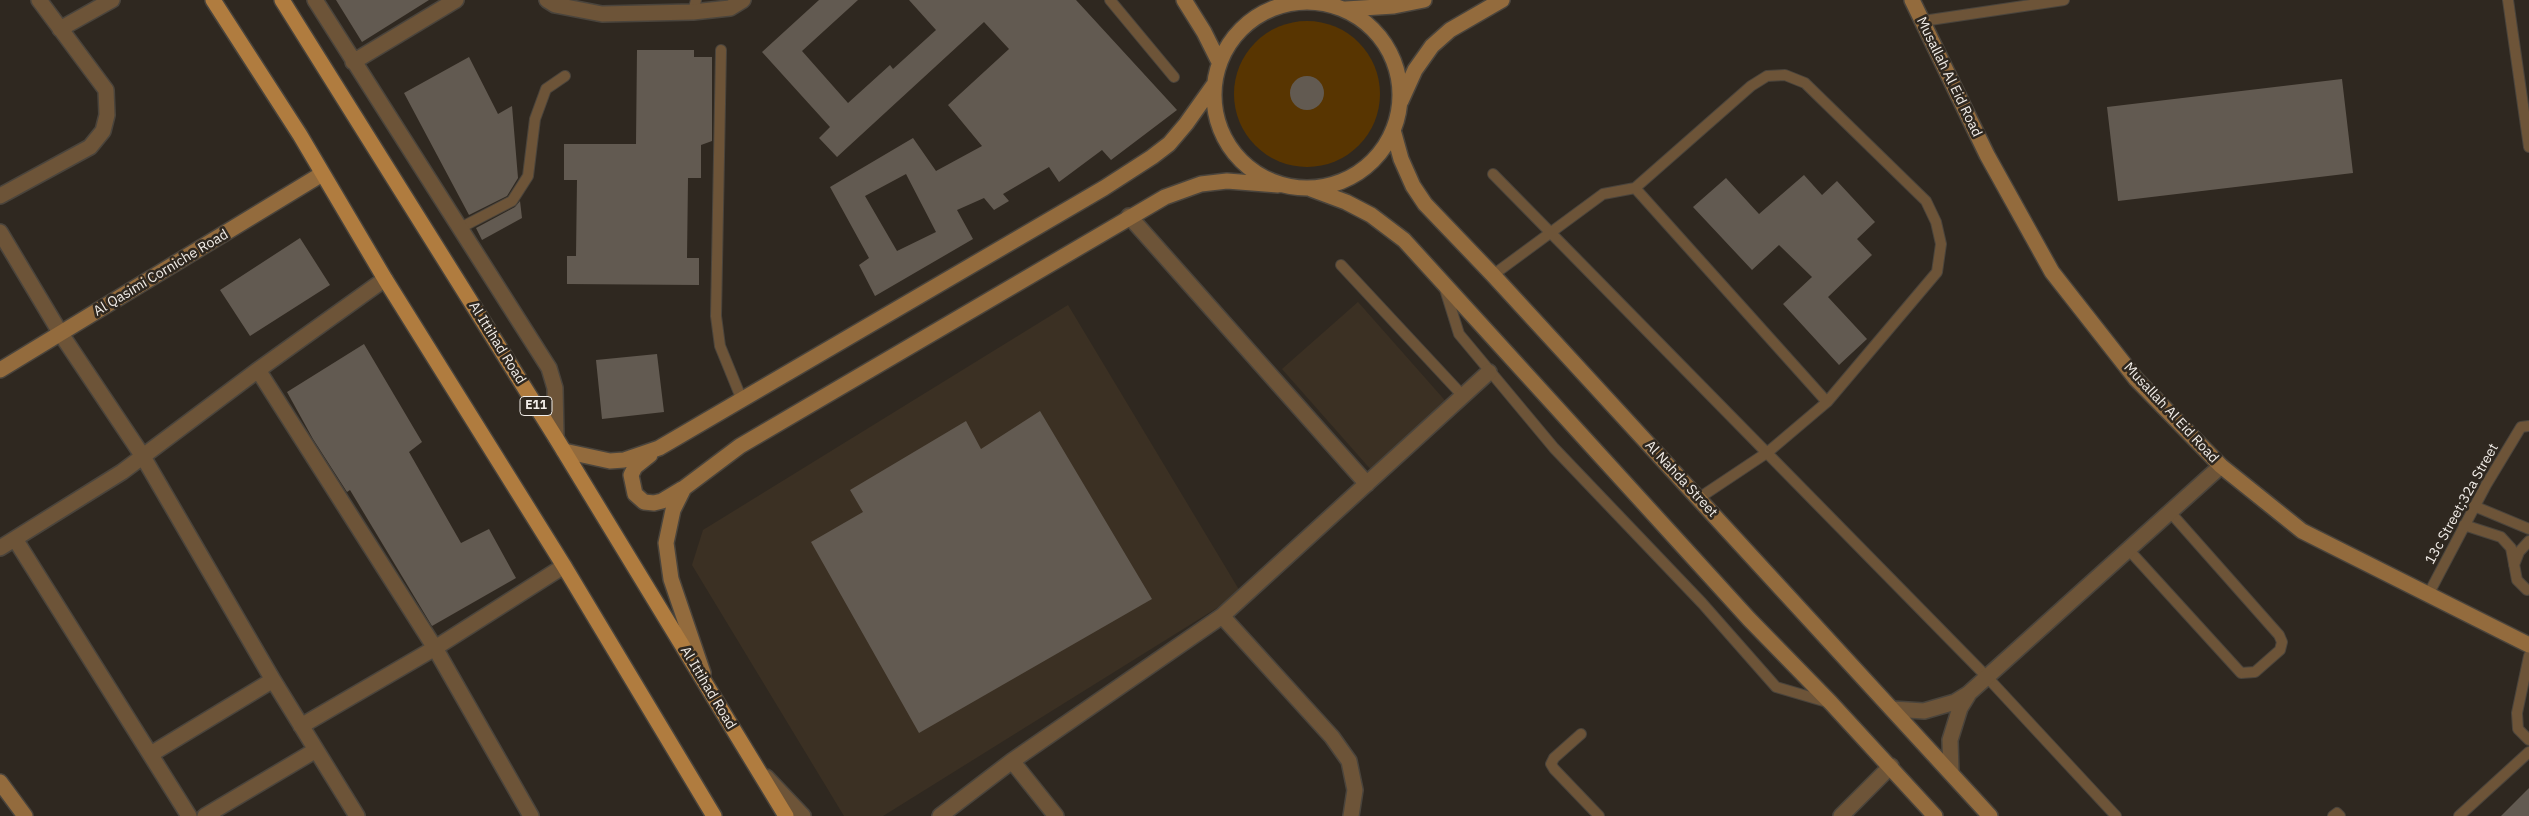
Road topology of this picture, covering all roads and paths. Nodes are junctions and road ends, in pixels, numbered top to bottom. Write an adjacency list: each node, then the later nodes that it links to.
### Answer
1 (39, 0): 20 (street)
2 (112, 0): 20 (street)
3 (213, 0): 30 (main road)
4 (282, 0): 52 (main road, Al Ittihad Road / E11)
5 (315, 0): 22 (street)
6 (456, 0): 22 (street)
7 (547, 0): 17 (street)
8 (743, 0): 17 (street)
9 (1110, 0): 25 (lane)
10 (1184, 0): 23 (street)
11 (1424, 0): 18 (street)
12 (1502, 0): 27 (street)
13 (1912, 0): 19 (street, Musallah Al Eid Road)
14 (2064, 0): 19 (lane)
15 (2508, 0): 29 (lane)
16 (1283, 1): 18 (street); 23 (street)
17 (694, 6)
18 (1346, 9): 27 (street)
19 (1922, 21): 56 (street, Musallah Al Eid Road)
20 (60, 29): 35 (street)
21 (721, 50): 49 (lane)
22 (353, 62): 37 (street)
23 (1219, 62): 26 (street)
24 (565, 76): 37 (lane)
25 (1174, 77)
26 (1213, 86): 32 (street); 49 (street)
27 (1400, 102): 28 (street)
28 (1393, 130): 34 (street); 41 (street, Al Nahda Street)
29 (2529, 147)
30 (322, 174): 42 (main road); 44 (street, Al Qasimi Corniche Road)
31 (1493, 174): 39 (lane)
32 (1278, 184): 34 (street); 36 (street)
33 (1635, 188): 39 (lane); 50 (lane); 50 (lane)
34 (1312, 189): 43 (street)
35 (0, 196)
36 (1129, 216): 57 (street); 58 (street)
37 (460, 228): 52 (street)
38 (0, 232): 44 (street)
39 (1552, 232): 41 (lane); 54 (lane)
40 (1341, 265): 48 (lane)
41 (1493, 275): 59 (street, Al Nahda Street)
42 (385, 279): 46 (street); 68 (main road)
43 (1443, 280): 47 (lane); 80 (street)
44 (60, 334): 45 (street, Al Qasimi Corniche Road); 55 (street)
45 (0, 370)
46 (258, 370): 55 (street); 74 (street)
47 (1489, 372): 48 (street); 80 (lane)
48 (1463, 396): 57 (street)
49 (742, 400): 53 (street)
50 (1827, 402): 54 (lane)
51 (2525, 426): 60 (lane, 13c Street;32a Street)
52 (560, 445): 53 (street); 78 (main road, Al Ittihad Road / E11)
53 (659, 448): 58 (street)
54 (1768, 452): 59 (lane); 76 (lane)
55 (142, 456): 64 (street); 77 (street)
56 (2221, 466): 61 (street); 71 (street, Musallah Al Eid Road)
57 (1367, 484): 72 (street)
58 (684, 488): 78 (street)
59 (1699, 498): 81 (street, Al Nahda Street)
60 (2474, 506): 62 (lane, 13c Street;32a Street); 63 (lane)
61 (2170, 512): 67 (street); 67 (lane)
62 (2464, 525): 69 (lane); 71 (lane, 13c Street;32a Street)
63 (2529, 529)
64 (15, 539): 66 (street); 87 (street)
65 (2529, 541): 69 (lane)
66 (0, 548)
67 (2128, 549): 76 (street)
68 (564, 566): 74 (street); 98 (main road)
69 (2514, 566): 70 (lane)
70 (2527, 590)
71 (2428, 595): 73 (street, Musallah Al Eid Road)
72 (1222, 616): 88 (street); 103 (street)
73 (2529, 645)
74 (435, 648): 82 (street); 97 (street)
75 (2529, 656): 84 (lane)
76 (1987, 676): 79 (street); 108 (lane)
77 (273, 680): 82 (street); 87 (street)
78 (707, 686): 89 (main road, Al Ittihad Road / E11)
79 (1968, 694): 81 (street); 91 (street)
80 (1831, 703): 90 (street)
81 (1892, 709): 91 (street, Al Nahda Street)
82 (301, 726): 85 (street)
83 (1581, 734): 104 (lane)
84 (2529, 740)
85 (316, 750): 95 (street); 96 (street)
86 (2529, 752): 111 (lane)
87 (152, 754): 94 (street)
88 (1012, 761): 101 (street); 102 (street)
89 (754, 764): 99 (main road, Al Ittihad Road / E11); 100 (street)
90 (1891, 766): 105 (street); 106 (street)
91 (1951, 773): 107 (street, Al Nahda Street)
92 (0, 782): 93 (street)
93 (25, 816)
94 (188, 816)
95 (205, 816)
96 (356, 816)
97 (531, 816)
98 (714, 816)
99 (786, 816)
100 (803, 816)
101 (940, 816)
102 (1056, 816)
103 (1351, 816)
104 (1599, 816)
105 (1841, 816)
106 (1935, 816)
107 (1990, 816)
108 (2116, 816)
109 (2333, 816): 110 (lane)
110 (2340, 816)
111 (2459, 816)

